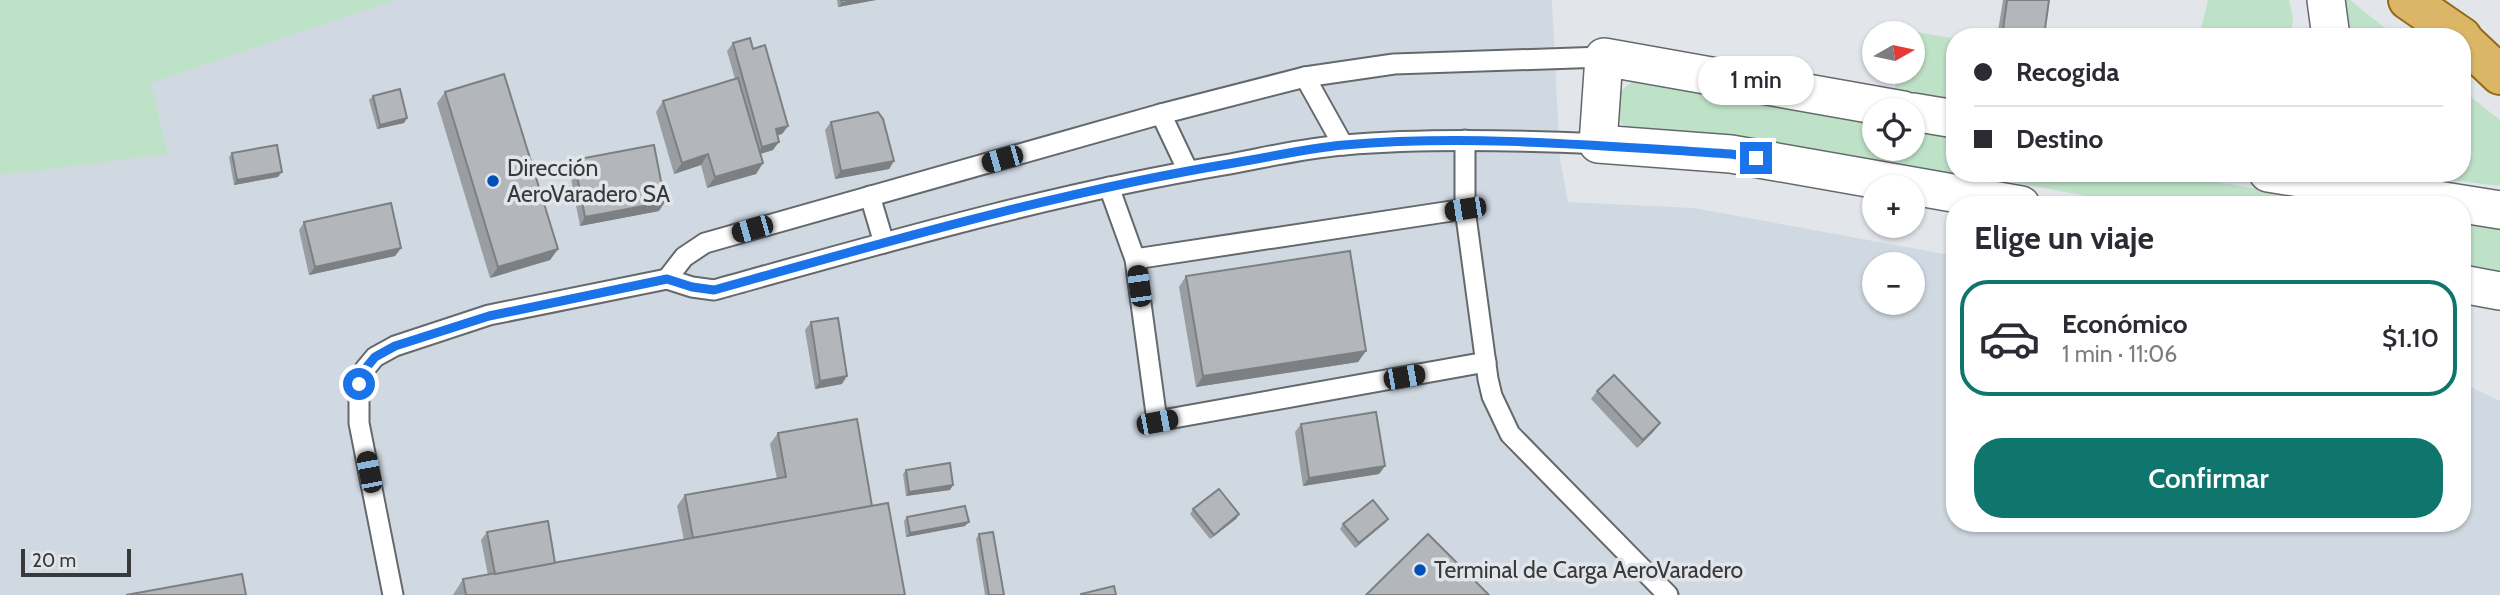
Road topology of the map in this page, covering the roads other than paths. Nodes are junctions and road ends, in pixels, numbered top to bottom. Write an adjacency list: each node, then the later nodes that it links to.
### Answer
1 (2326, 0): 3 (street)
2 (2408, 0): 4 (main road)
3 (2330, 28)
4 (2448, 28)
5 (2471, 43): 8 (main road)
6 (2471, 47): 9 (main road)
7 (1604, 57): 10 (lane); 11 (street); 16 (street)
8 (2500, 62)
9 (2500, 75)
10 (1305, 77): 12 (lane); 17 (lane)
11 (1862, 103)
12 (1161, 114): 18 (lane); 21 (lane)
13 (1925, 114): 14 (street)
14 (1946, 118)
15 (1465, 141): 16 (lane); 17 (lane); 25 (lane)
16 (1598, 144): 22 (street)
17 (1343, 145): 18 (lane)
18 (1188, 171): 20 (lane)
19 (2324, 182): 23 (street)
20 (1109, 187): 27 (lane); 28 (lane)
21 (870, 196): 27 (lane); 29 (lane)
22 (1970, 196)
23 (2412, 196)
24 (2471, 205): 26 (street)
25 (1465, 209): 28 (lane); 32 (lane)
26 (2500, 210)
27 (884, 243): 29 (lane)
28 (1135, 259): 32 (lane)
29 (667, 279): 33 (lane)
30 (2471, 286): 31 (street)
31 (2500, 291)
32 (1486, 362): 34 (lane)
33 (393, 595)
34 (1668, 595)

